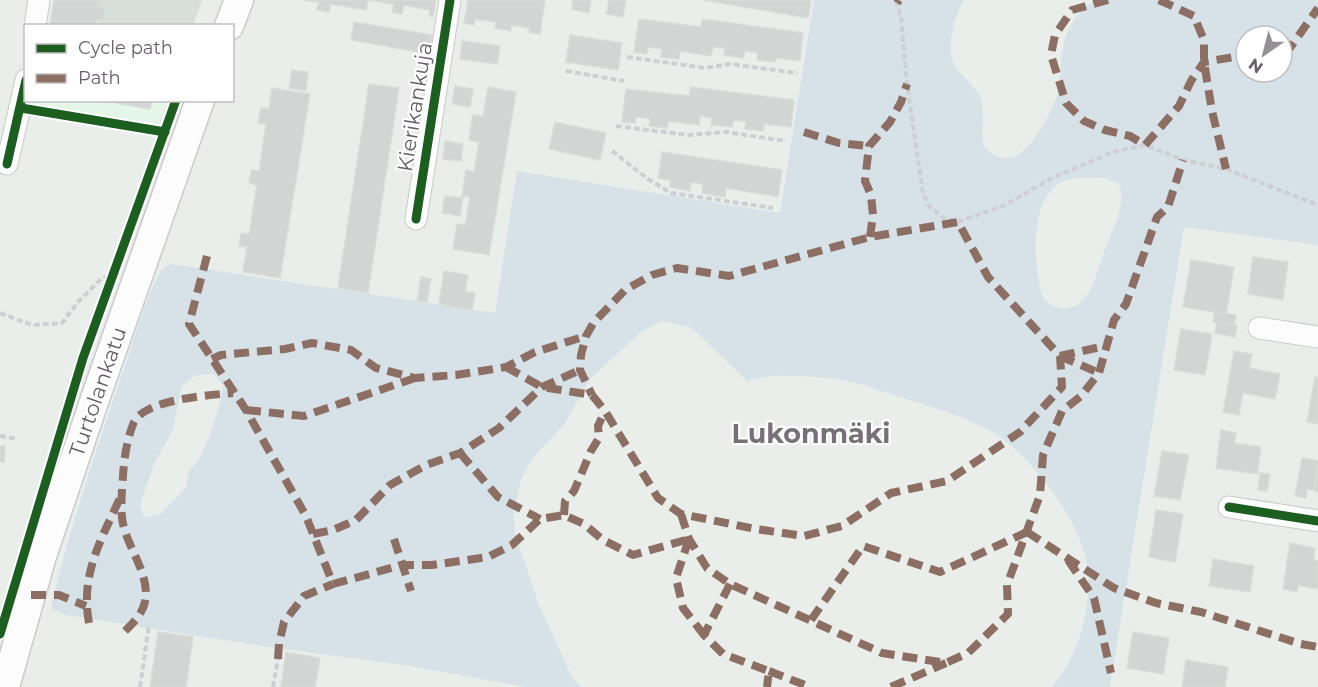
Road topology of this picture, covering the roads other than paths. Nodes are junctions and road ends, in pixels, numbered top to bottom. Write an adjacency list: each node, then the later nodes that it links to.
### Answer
1 (39, 0): 4 (street)
2 (239, 0): 5 (main road)
3 (450, 0): 9 (street, Kierikankuja)
4 (35, 24)
5 (230, 24)
6 (24, 89): 8 (street)
7 (200, 102): 14 (main road, Turtolankatu)
8 (7, 164)
9 (416, 219)
10 (1258, 328): 11 (street)
11 (1318, 337)
12 (1229, 507): 13 (street)
13 (1318, 521)
14 (4, 682)

